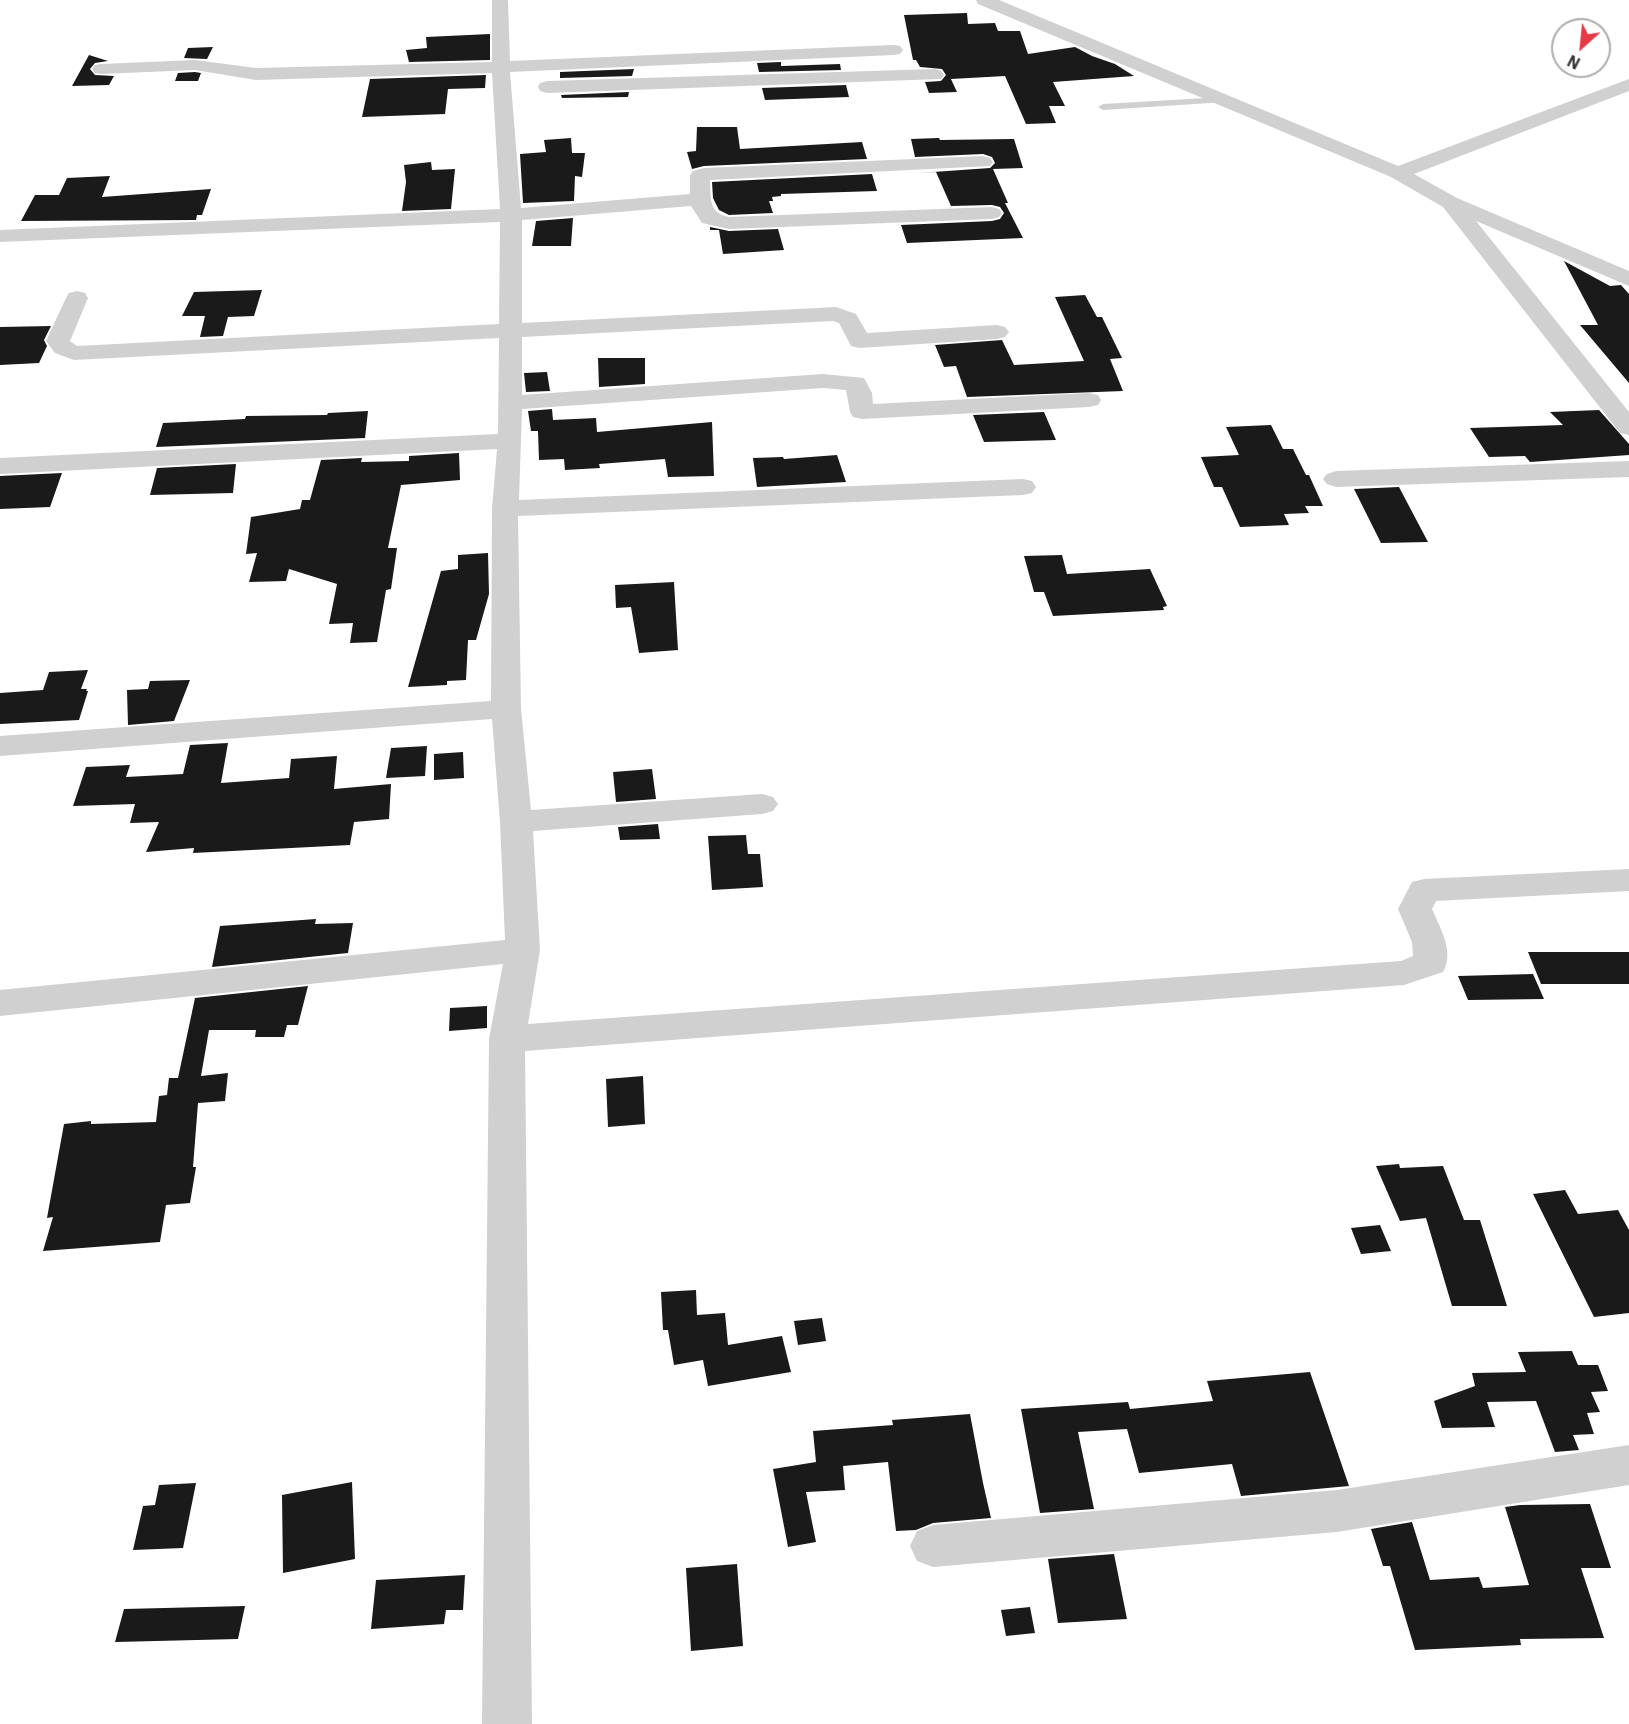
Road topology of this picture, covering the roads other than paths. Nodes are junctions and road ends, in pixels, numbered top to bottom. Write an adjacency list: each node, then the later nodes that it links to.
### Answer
1 (500, 0): 6 (street)
2 (984, 0): 8 (street)
3 (894, 50): 6 (street)
4 (101, 69): 6 (street)
5 (935, 75): 6 (street)
6 (500, 78): 15 (street)
7 (1629, 85): 11 (street)
8 (1223, 100): 9 (lane); 11 (street)
9 (1102, 107)
10 (983, 162): 12 (street)
11 (1398, 173): 13 (street)
12 (699, 198): 14 (street); 15 (street)
13 (1450, 202): 17 (street); 23 (street)
14 (992, 213)
15 (511, 215): 16 (street); 19 (street)
16 (0, 236)
17 (1629, 279)
18 (77, 298): 19 (street)
19 (509, 329): 20 (street); 22 (street)
20 (997, 332)
21 (1089, 400): 22 (street)
22 (509, 403): 24 (street)
23 (1629, 428)
24 (510, 441): 25 (street); 29 (street)
25 (0, 466)
26 (1629, 469): 27 (street)
27 (1336, 479)
28 (1023, 487): 29 (street)
29 (506, 509): 30 (street)
30 (506, 709): 31 (street); 33 (street)
31 (0, 746)
32 (762, 804): 33 (street)
33 (516, 822): 35 (street)
34 (1629, 880): 37 (street)
35 (523, 950): 36 (street); 37 (street)
36 (0, 1003)
37 (507, 1039): 40 (street)
38 (1629, 1465): 39 (street)
39 (933, 1546)
40 (507, 1724)

